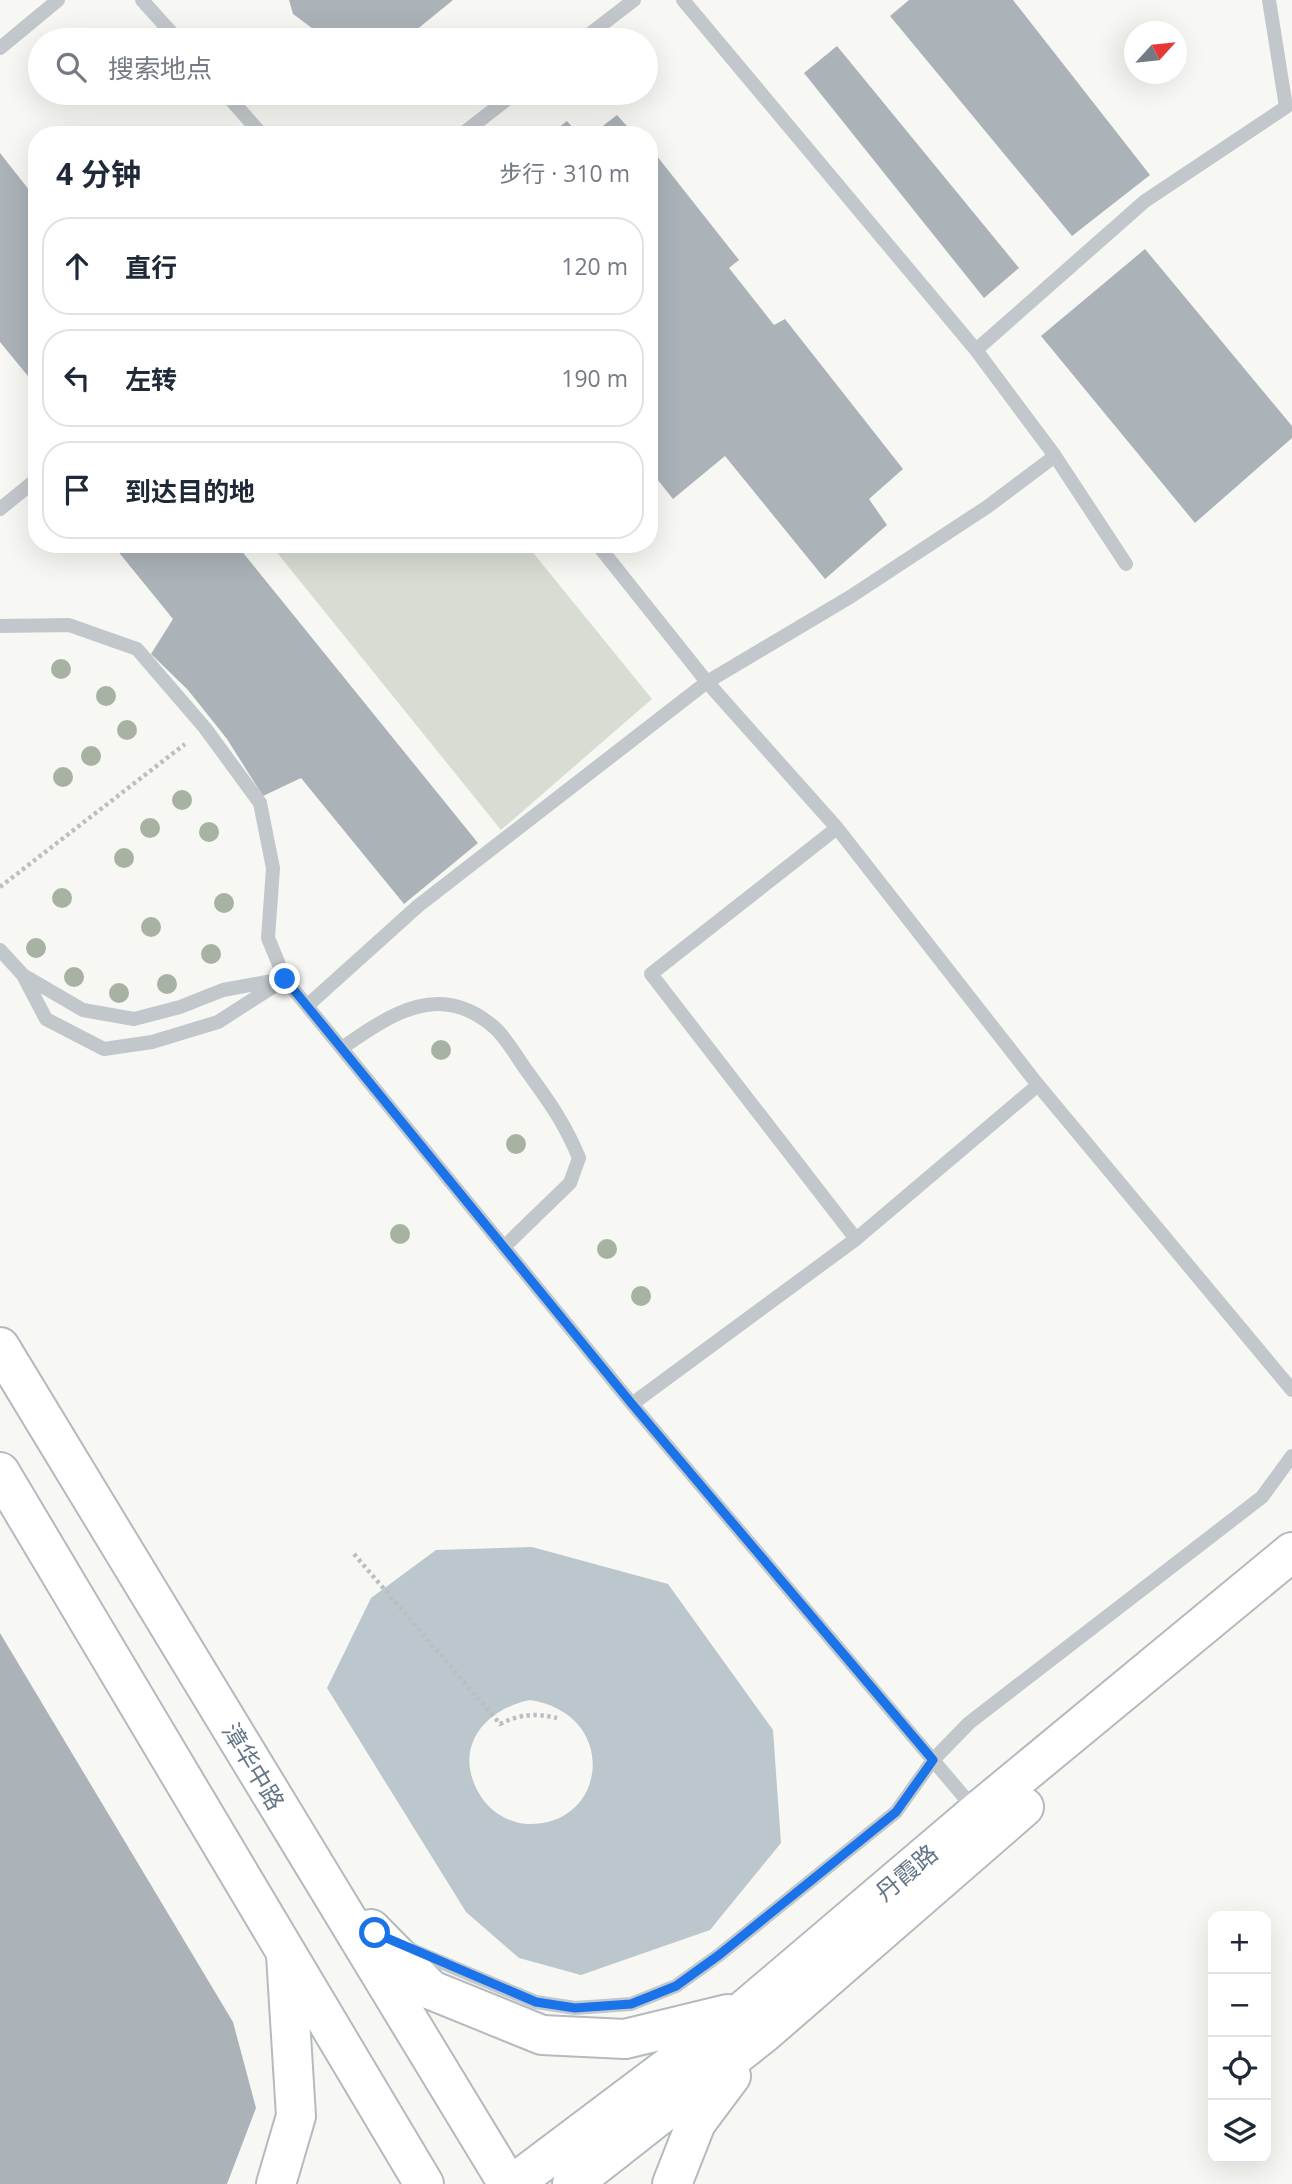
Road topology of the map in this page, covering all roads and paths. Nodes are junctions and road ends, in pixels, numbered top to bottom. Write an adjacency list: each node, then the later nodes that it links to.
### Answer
1 (58, 0): 8 (lane)
2 (142, 0): 6 (lane)
3 (634, 0): 7 (lane)
4 (682, 0): 13 (lane)
5 (1269, 0): 13 (lane)
6 (167, 28)
7 (598, 28)
8 (0, 48)
9 (236, 105): 11 (lane)
10 (500, 105): 12 (lane)
11 (254, 126)
12 (473, 126)
13 (976, 350): 14 (lane)
14 (1055, 456): 18 (lane); 20 (lane)
15 (28, 486): 16 (lane)
16 (0, 509)
17 (604, 553): 20 (lane)
18 (1126, 565)
19 (0, 626): 21 (lane)
20 (707, 682): 22 (lane); 27 (lane)
21 (205, 728): 23 (path); 26 (lane)
22 (837, 828): 29 (lane); 30 (lane)
23 (0, 887)
24 (0, 950): 25 (lane)
25 (23, 975): 26 (lane); 26 (lane)
26 (285, 979): 27 (lane)
27 (308, 1006): 28 (lane)
28 (342, 1048): 31 (lane); 31 (lane)
29 (1038, 1085): 30 (lane); 33 (lane)
30 (856, 1239): 34 (lane)
31 (504, 1247): 34 (lane)
32 (0, 1347): 43 (main road, 漳华中路)
33 (1292, 1390)
34 (632, 1404): 41 (lane)
35 (1292, 1456): 41 (lane)
36 (0, 1472): 45 (main road)
37 (1292, 1552): 42 (main road, 丹霞路)
38 (354, 1555): 40 (path)
39 (1292, 1574): 46 (main road, 丹霞路)
40 (557, 1718)
41 (933, 1760): 42 (lane); 44 (lane)
42 (977, 1812): 46 (main road, 丹霞路)
43 (329, 1890): 44 (main road); 49 (main road, 漳华中路)
44 (375, 1933): 46 (main road)
45 (285, 1950): 47 (main road); 48 (main road)
46 (754, 2022): 49 (main road, 丹霞路); 50 (main road, 丹霞路); 51 (main road)
47 (276, 2184)
48 (424, 2184)
49 (511, 2184)
50 (572, 2184)
51 (672, 2184)

